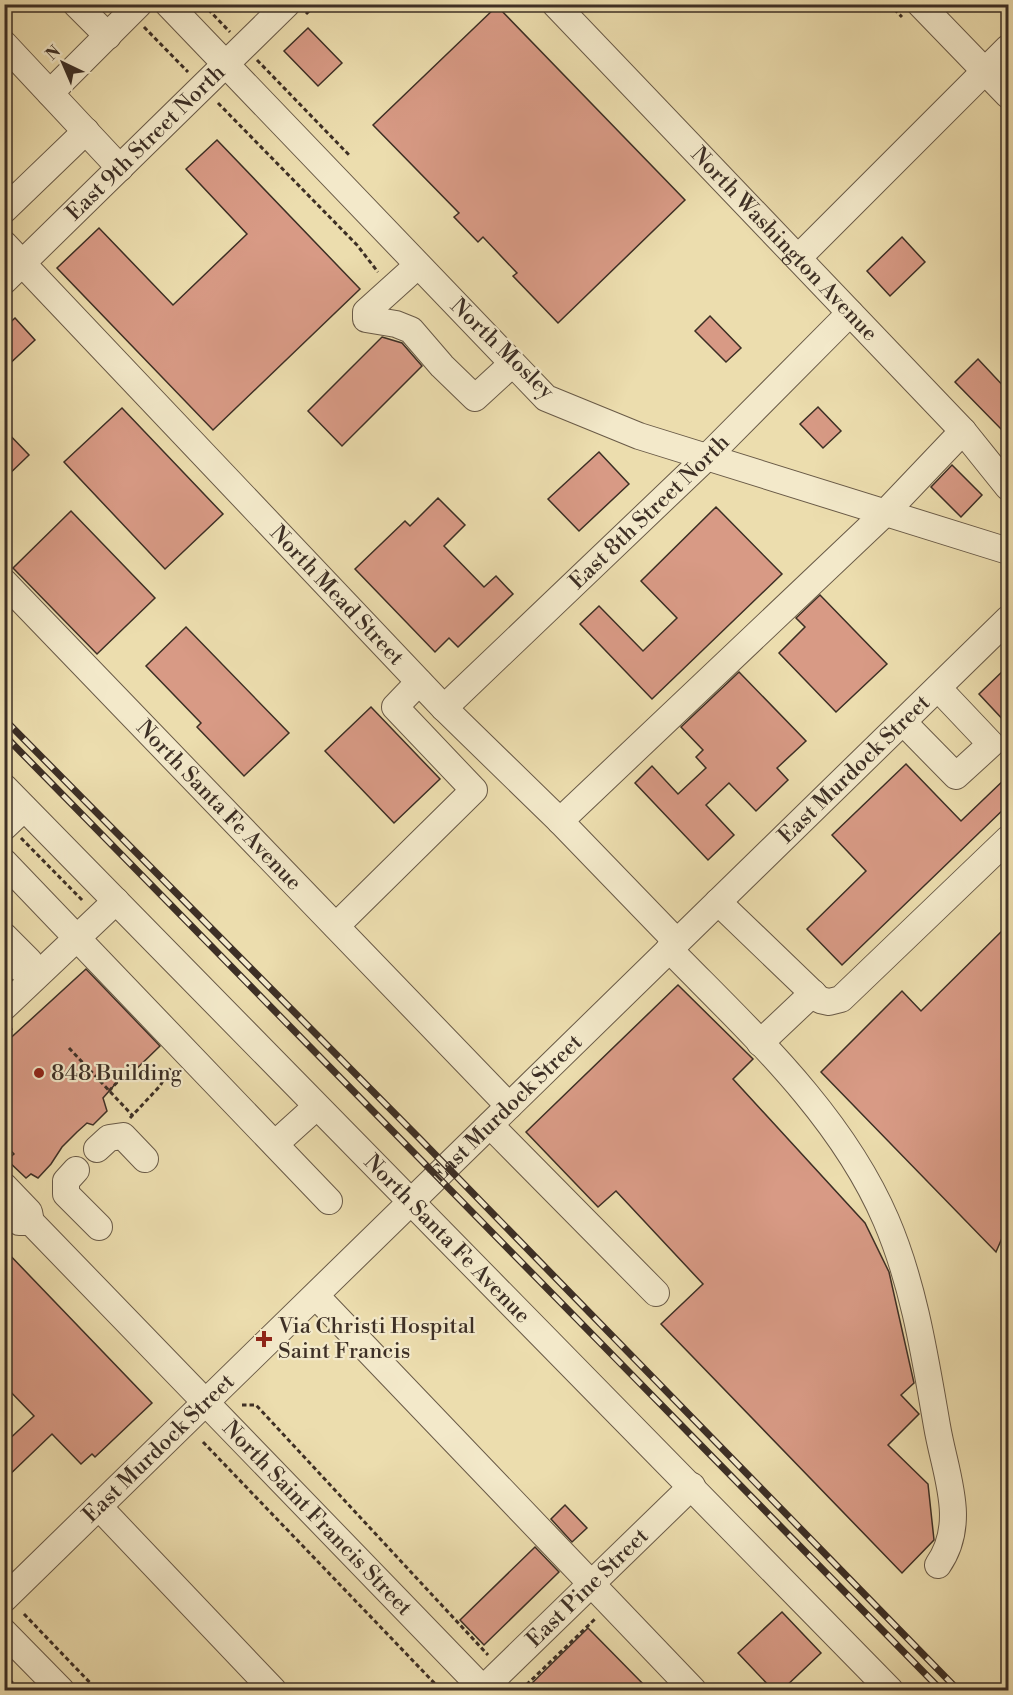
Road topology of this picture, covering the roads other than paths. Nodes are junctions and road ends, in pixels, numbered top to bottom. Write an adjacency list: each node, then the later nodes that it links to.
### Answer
1 (76, 4): 7 (street)
2 (168, 4): 10 (street, North Mosley)
3 (287, 4): 10 (street, East 9th Street North)
4 (555, 4): 18 (street, North Washington Avenue)
5 (920, 4): 11 (street)
6 (135, 9): 7 (street)
7 (108, 36): 12 (street)
8 (4, 44): 12 (street)
9 (1008, 48): 11 (street)
10 (225, 64): 15 (street, East 9th Street North); 20 (street, North Mosley)
11 (985, 71): 13 (street); 18 (street)
12 (50, 93): 14 (street)
13 (1008, 95)
14 (86, 131): 15 (street); 16 (street)
15 (120, 168): 19 (street, East 9th Street North)
16 (4, 210)
17 (4, 244): 19 (street, North Mead Street)
18 (798, 258): 22 (street, North Washington Avenue)
19 (23, 263): 21 (street, East 9th Street North); 31 (street, North Mead Street)
20 (417, 266): 23 (street, North Mosley); 23 (street)
21 (4, 281)
22 (850, 314): 24 (street, North Washington Avenue); 25 (street, East 8th Street North)
23 (512, 364): 25 (street, North Mosley)
24 (963, 431): 26 (street, North Washington Avenue); 27 (street)
25 (707, 457): 27 (street, North Mosley); 33 (street, East 8th Street North)
26 (1008, 487)
27 (885, 513): 28 (street, North Mosley); 37 (street)
28 (1008, 550)
29 (4, 582): 42 (street, North Santa Fe Avenue)
30 (1008, 619): 32 (street, East Murdock Street)
31 (419, 682): 33 (street, North Mead Street); 42 (street)
32 (938, 688): 34 (street, East Murdock Street); 34 (street)
33 (444, 708): 37 (street, North Mead Street)
34 (903, 722): 40 (street, East Murdock Street)
35 (4, 787): 36 (street, North Santa Fe Avenue)
36 (12, 820): 41 (street, North Santa Fe Avenue)
37 (560, 821): 45 (street, North Mead Street)
38 (1008, 839): 48 (street)
39 (4, 862): 44 (street)
40 (718, 902): 45 (street, East Murdock Street); 48 (street)
41 (107, 910): 44 (street); 52 (street, North Santa Fe Avenue)
42 (336, 926): 51 (street, North Santa Fe Avenue)
43 (4, 936): 47 (street)
44 (78, 937): 47 (street); 54 (street)
45 (673, 946): 50 (street, North Mead Street); 51 (street, East Murdock Street)
46 (4, 953): 47 (street)
47 (32, 972): 49 (street)
48 (813, 993): 50 (street)
49 (4, 1007)
50 (760, 1042): 69 (street, North Mead Street)
51 (509, 1106): 53 (street, East Murdock Street)
52 (316, 1107): 54 (street); 60 (street, North Santa Fe Avenue)
53 (490, 1125): 60 (street, East Murdock Street); 64 (street)
54 (275, 1144): 59 (street)
55 (97, 1149): 56 (street)
56 (145, 1159)
57 (76, 1170): 63 (street)
58 (4, 1186): 62 (street, North Saint Francis Street)
59 (329, 1201)
60 (410, 1203): 65 (street, East Murdock Street); 67 (street, North Santa Fe Avenue)
61 (4, 1212): 62 (street)
62 (31, 1222): 66 (street, North Saint Francis Street)
63 (99, 1227)
64 (656, 1293)
65 (316, 1296): 66 (street, East Murdock Street); 70 (street)
66 (206, 1403): 68 (street, East Murdock Street); 75 (street, North Saint Francis Street)
67 (692, 1486): 70 (street, East Pine Street); 77 (street, North Santa Fe Avenue)
68 (99, 1507): 71 (street, East Murdock Street); 74 (street)
69 (938, 1565)
70 (591, 1584): 75 (street, East Pine Street); 76 (street)
71 (14, 1607)
72 (4, 1632): 73 (street)
73 (61, 1690)
74 (273, 1690)
75 (483, 1690)
76 (693, 1690)
77 (890, 1690)

